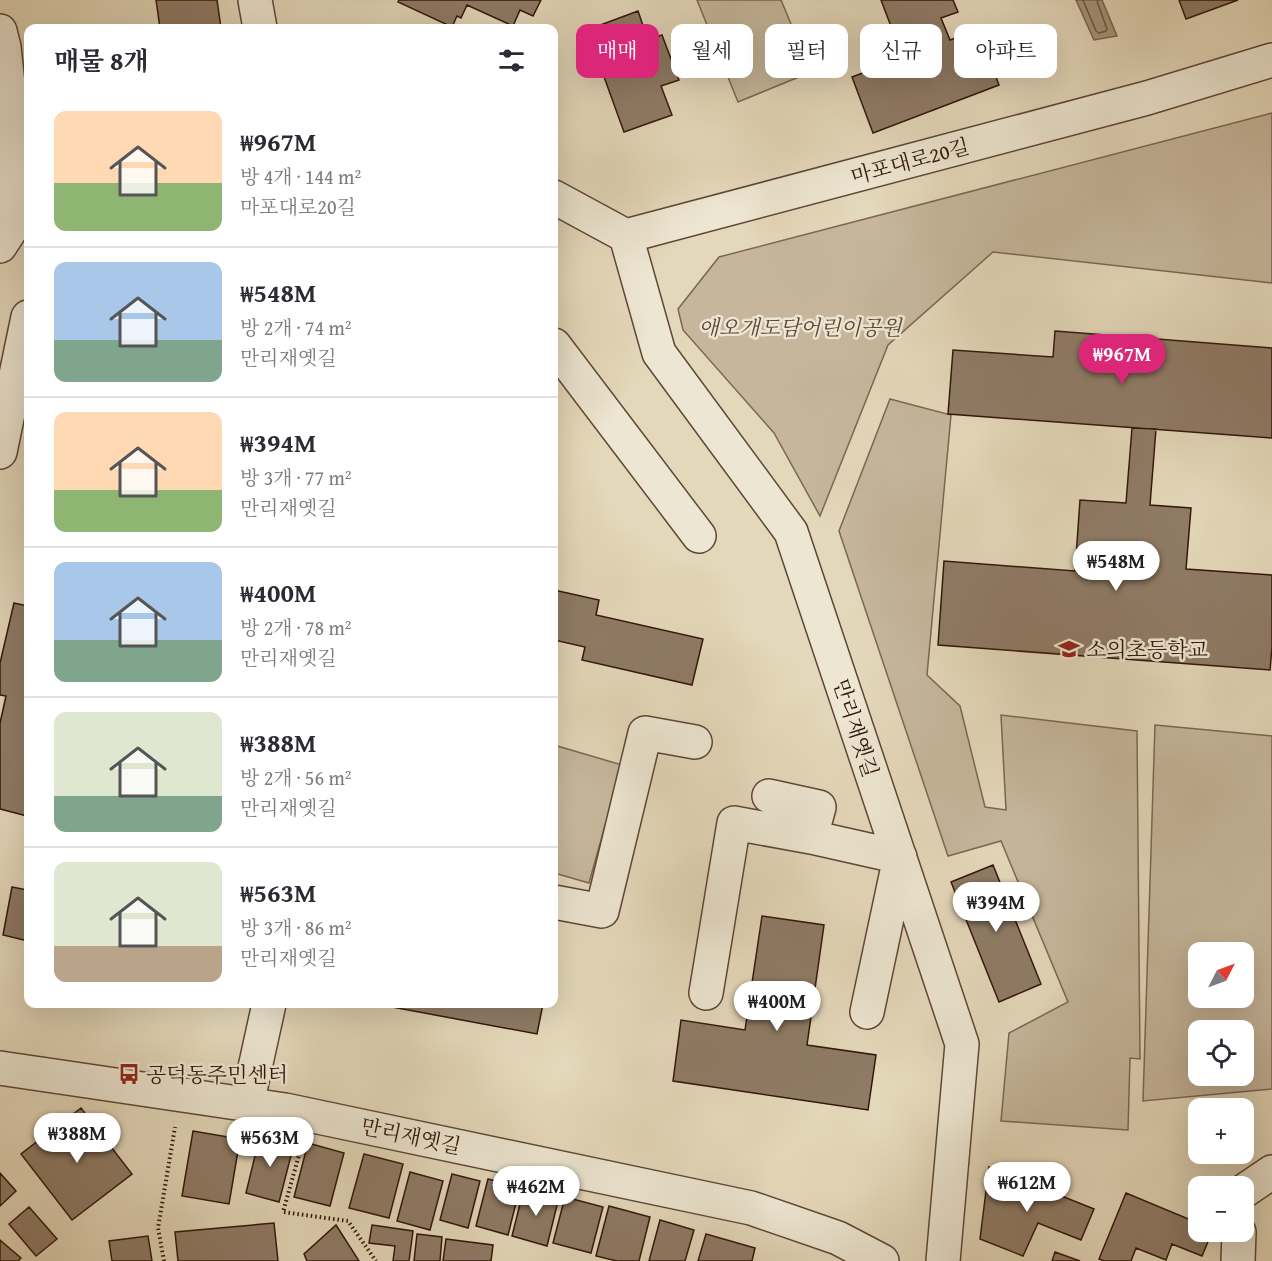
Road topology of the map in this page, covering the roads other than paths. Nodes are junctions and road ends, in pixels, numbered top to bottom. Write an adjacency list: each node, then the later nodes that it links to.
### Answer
1 (255, 0): 2 (street)
2 (259, 24)
3 (0, 32): 5 (street)
4 (1272, 60): 7 (street, 마포대로20길)
5 (20, 118): 8 (street)
6 (558, 199): 7 (street)
7 (626, 236): 16 (street, 만리재옛길)
8 (0, 246)
9 (24, 336): 11 (street)
10 (558, 350): 12 (street)
11 (0, 452)
12 (699, 536)
13 (695, 742): 17 (street)
14 (769, 796): 15 (street)
15 (811, 837): 16 (street); 18 (street)
16 (900, 857): 20 (street); 27 (street, 만리재옛길)
17 (558, 903)
18 (706, 993)
19 (268, 1008): 22 (street)
20 (867, 1012)
21 (0, 1068): 22 (street, 만리재옛길)
22 (247, 1104): 26 (street, 만리재옛길)
23 (1272, 1172): 24 (street)
24 (1254, 1184)
25 (1239, 1242): 28 (street)
26 (882, 1261)
27 (943, 1261)
28 (1238, 1261)

